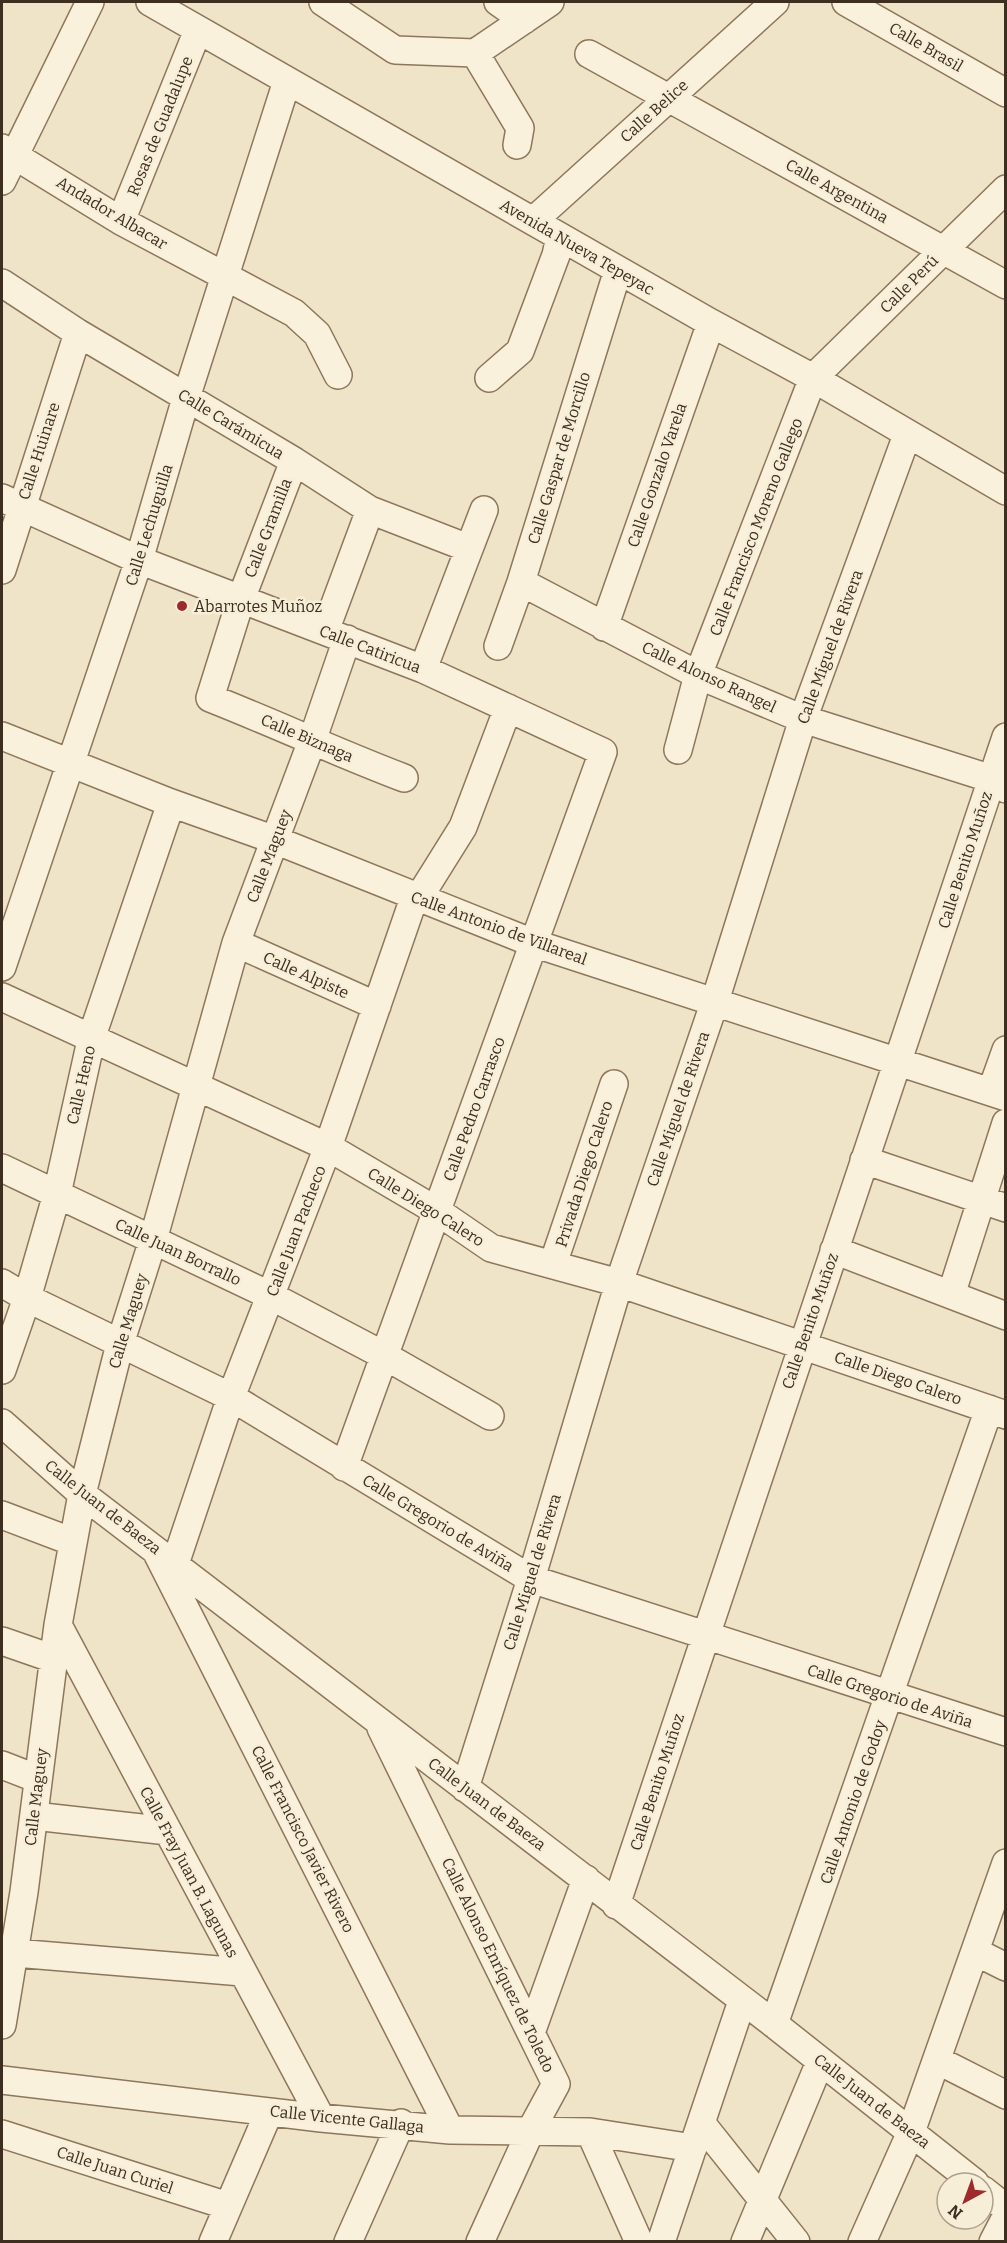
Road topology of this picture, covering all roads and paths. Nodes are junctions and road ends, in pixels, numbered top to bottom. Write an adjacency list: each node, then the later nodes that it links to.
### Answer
1 (90, 2): 16 (street)
2 (150, 2): 9 (street, Avenida Nueva Tepeyac)
3 (323, 2): 10 (street)
4 (498, 2): 8 (street)
5 (550, 2): 8 (street)
6 (775, 2): 14 (street, Calle Belice)
7 (846, 2): 13 (street, Calle Brasil)
8 (524, 20): 10 (street)
9 (198, 30): 12 (street, Avenida Nueva Tepeyac); 19 (street, Rosas de Guadalupe)
10 (475, 53): 15 (street)
11 (589, 54): 14 (street, Calle Argentina)
12 (287, 81): 20 (street, Avenida Nueva Tepeyac); 24 (street, Calle Lechuguilla)
13 (1005, 93)
14 (669, 98): 20 (street, Calle Belice); 22 (street, Calle Argentina)
15 (517, 146)
16 (7, 150): 17 (street); 19 (street, Andador Albacar)
17 (2, 181)
18 (1005, 189): 22 (street, Calle Perú)
19 (121, 221): 24 (street, Andador Albacar)
20 (532, 221): 21 (street, Avenida Nueva Tepeyac)
21 (560, 237): 23 (street, Avenida Nueva Tepeyac); 30 (street)
22 (944, 250): 26 (street, Calle Argentina); 31 (street, Calle Perú)
23 (618, 270): 27 (street, Avenida Nueva Tepeyac); 42 (street, Calle Gaspar de Morcillo)
24 (224, 276): 29 (street, Andador Albacar); 32 (street, Calle Lechuguilla)
25 (2, 283): 28 (street, Calle Carámicua)
26 (1005, 285)
27 (711, 323): 31 (street, Avenida Nueva Tepeyac); 44 (street, Calle Gonzalo Varela)
28 (78, 333): 32 (street, Calle Carámicua); 36 (street, Calle Huinare)
29 (338, 375)
30 (489, 378)
31 (813, 378): 33 (street, Avenida Nueva Tepeyac); 48 (street, Calle Francisco Moreno Gallego)
32 (186, 398): 34 (street, Calle Carámicua); 40 (street, Calle Lechuguilla)
33 (907, 435): 35 (street, Avenida Nueva Tepeyac); 51 (street, Calle Miguel de Rivera)
34 (294, 461): 37 (street, Calle Carámicua); 43 (street, Calle Gramilla)
35 (1005, 491)
36 (12, 502): 40 (street, Calle Catiricua); 41 (street, Calle Huinare)
37 (370, 510): 39 (street, Calle Carámicua); 45 (street, Calle Maguey)
38 (484, 510): 39 (street)
39 (468, 548): 47 (street)
40 (140, 560): 43 (street, Calle Catiricua); 57 (street, Calle Lechuguilla)
41 (2, 570)
42 (521, 582): 44 (street, Calle Alonso Rangel); 46 (street, Calle Gaspar de Morcillo)
43 (241, 599): 45 (street, Calle Catiricua); 49 (street, Calle Gramilla)
44 (604, 627): 48 (street, Calle Alonso Rangel)
45 (336, 635): 47 (street, Calle Catiricua); 54 (street, Calle Maguey)
46 (498, 646)
47 (423, 669): 50 (street, Calle Catiricua)
48 (698, 675): 51 (street, Calle Alonso Rangel); 55 (street, Calle Francisco Moreno Gallego)
49 (210, 698): 54 (street, Calle Biznaga)
50 (508, 708): 56 (street, Calle Catiricua); 62 (street, Calle Juan Pacheco)
51 (803, 719): 59 (street, Calle Alonso Rangel); 67 (street, Calle Miguel de Rivera)
52 (2, 736): 57 (street, Calle Antonio de Villareal)
53 (1005, 737): 59 (street, Calle Benito Muñoz)
54 (312, 741): 58 (street, Calle Biznaga); 61 (street, Calle Maguey)
55 (678, 750)
56 (603, 752): 63 (street, Calle Pedro Carrasco)
57 (72, 763): 60 (street, Calle Antonio de Villareal); 65 (street, Calle Lechuguilla)
58 (404, 778)
59 (999, 784): 71 (street, Calle Benito Muñoz)
60 (171, 803): 61 (street, Calle Antonio de Villareal); 69 (street, Calle Heno)
61 (275, 840): 62 (street, Calle Antonio de Villareal); 64 (street, Calle Maguey)
62 (416, 898): 63 (street, Calle Antonio de Villareal); 68 (street, Calle Juan Pacheco)
63 (533, 943): 67 (street, Calle Antonio de Villareal); 81 (street, Calle Pedro Carrasco)
64 (236, 944): 68 (street, Calle Alpiste); 73 (street, Calle Maguey)
65 (2, 967)
66 (2, 997): 69 (street, Calle Diego Calero)
67 (715, 1001): 71 (street, Calle Antonio de Villareal); 86 (street, Calle Miguel de Rivera)
68 (377, 1006): 76 (street, Calle Juan Pacheco)
69 (92, 1036): 73 (street, Calle Diego Calero); 79 (street, Calle Heno)
70 (1005, 1050): 74 (street)
71 (898, 1060): 74 (street, Calle Antonio de Villareal); 77 (street, Calle Benito Muñoz)
72 (614, 1084): 84 (street, Privada Diego Calero)
73 (196, 1087): 76 (street, Calle Diego Calero); 82 (street, Calle Maguey)
74 (998, 1094)
75 (1005, 1123): 80 (street)
76 (328, 1147): 81 (street, Calle Diego Calero); 88 (street, Calle Juan Pacheco)
77 (864, 1160): 80 (street); 83 (street, Calle Benito Muñoz)
78 (2, 1168): 79 (street, Calle Juan Borrallo)
79 (57, 1194): 82 (street, Calle Juan Borrallo); 89 (street, Calle Heno)
80 (993, 1204): 87 (street)
81 (437, 1211): 84 (street, Calle Diego Calero); 93 (street, Calle Pedro Carrasco)
82 (153, 1240): 88 (street, Calle Juan Borrallo); 91 (street, Calle Maguey)
83 (834, 1250): 87 (street); 92 (street, Calle Benito Muñoz)
84 (554, 1264): 86 (street, Calle Diego Calero)
85 (2, 1283): 89 (street, Calle Gregorio de Aviña)
86 (619, 1283): 92 (street, Calle Diego Calero); 104 (street, Calle Miguel de Rivera)
87 (951, 1295): 90 (street)
88 (271, 1296): 93 (street, Calle Juan Borrallo); 95 (street, Calle Juan Pacheco)
89 (27, 1298): 91 (street, Calle Gregorio de Aviña); 94 (street, Calle Heno)
90 (1005, 1316)
91 (120, 1344): 95 (street, Calle Gregorio de Aviña); 100 (street, Calle Maguey)
92 (801, 1344): 96 (street, Calle Diego Calero); 106 (street, Calle Benito Muñoz)
93 (385, 1356): 97 (street, Calle Juan Borrallo); 99 (street, Calle Pedro Carrasco)
94 (2, 1370)
95 (231, 1397): 99 (street, Calle Gregorio de Aviña); 103 (street, Calle Juan Pacheco)
96 (997, 1412): 109 (street, Calle Antonio de Godoy)
97 (490, 1416)
98 (2, 1423): 100 (street, Calle Juan de Baeza)
99 (344, 1467): 104 (street, Calle Gregorio de Aviña)
100 (82, 1494): 102 (street, Calle Maguey); 103 (street, Calle Juan de Baeza)
101 (2, 1515): 102 (street)
102 (73, 1542): 105 (street, Calle Maguey)
103 (165, 1556): 110 (street, Calle Juan de Baeza); 136 (street, Calle Francisco Javier Rivero)
104 (531, 1580): 106 (street, Calle Gregorio de Aviña); 114 (street, Calle Miguel de Rivera)
105 (58, 1625): 108 (street, Calle Maguey); 116 (street, Calle Fray Juan B. Lagunas)
106 (705, 1636): 109 (street, Calle Gregorio de Aviña); 120 (street, Calle Benito Muñoz)
107 (2, 1641): 108 (street)
108 (54, 1659): 113 (street, Calle Maguey)
109 (890, 1696): 111 (street, Calle Gregorio de Aviña); 127 (street, Calle Antonio de Godoy)
110 (378, 1721): 114 (street, Calle Juan de Baeza); 128 (street, Calle Alonso Enríquez de Toledo)
111 (1005, 1732)
112 (2, 1765): 113 (street)
113 (38, 1779): 115 (street, Calle Maguey)
114 (465, 1788): 118 (street, Calle Juan de Baeza)
115 (34, 1816): 116 (street); 119 (street, Calle Maguey)
116 (168, 1831): 124 (street, Calle Fray Juan B. Lagunas)
117 (1005, 1863): 121 (street)
118 (586, 1879): 120 (street, Calle Juan de Baeza); 128 (street)
119 (13, 1889): 122 (street, Calle Maguey)
120 (616, 1905): 125 (street, Calle Juan de Baeza)
121 (976, 1952): 123 (street); 129 (street)
122 (15, 1953): 124 (street); 126 (street, Calle Maguey)
123 (1005, 1967)
124 (242, 1972): 134 (street, Calle Fray Juan B. Lagunas)
125 (742, 2001): 127 (street, Calle Juan de Baeza); 141 (street)
126 (3, 2011)
127 (774, 2025): 130 (street, Calle Juan de Baeza)
128 (532, 2030): 137 (street, Calle Alonso Enríquez de Toledo)
129 (937, 2060): 132 (street); 139 (street)
130 (820, 2062): 139 (street, Calle Juan de Baeza); 143 (street)
131 (2, 2080): 133 (street, Calle Vicente Gallaga)
132 (1005, 2095)
133 (269, 2112): 134 (street, Calle Vicente Gallaga); 144 (street)
134 (321, 2118): 135 (street, Calle Vicente Gallaga)
135 (401, 2123): 136 (street, Calle Vicente Gallaga); 147 (street)
136 (450, 2130): 137 (street, Calle Vicente Gallaga)
137 (531, 2130): 138 (street, Calle Vicente Gallaga); 148 (street, Calle Alonso Enríquez de Toledo)
138 (590, 2132): 141 (street, Calle Vicente Gallaga); 149 (street)
139 (911, 2132): 142 (street, Calle Juan de Baeza); 153 (street)
140 (2, 2134): 144 (street, Calle Juan Curiel)
141 (698, 2136): 143 (street); 150 (street)
142 (960, 2171)
143 (763, 2198): 151 (street); 152 (street)
144 (228, 2206): 146 (street)
145 (1005, 2217): 154 (street)
146 (213, 2241)
147 (348, 2241)
148 (480, 2241)
149 (639, 2241)
150 (661, 2241)
151 (745, 2241)
152 (796, 2241)
153 (862, 2241)
154 (993, 2241)

